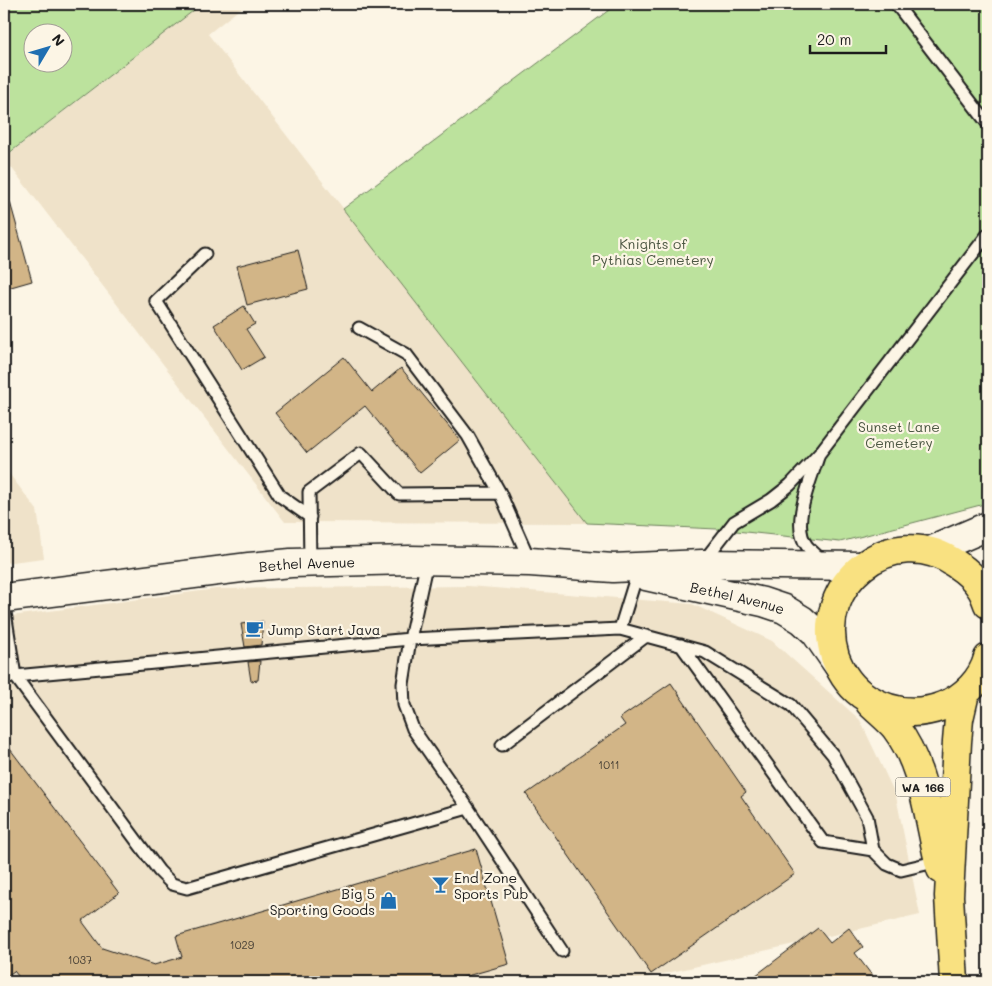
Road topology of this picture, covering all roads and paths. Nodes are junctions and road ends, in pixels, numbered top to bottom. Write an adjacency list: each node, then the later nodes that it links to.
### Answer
1 (896, 4): 2 (lane)
2 (988, 124)
3 (988, 234): 6 (lane)
4 (205, 254): 8 (lane)
5 (359, 328): 7 (lane)
6 (818, 454): 14 (lane); 15 (lane)
7 (500, 493): 8 (lane); 12 (lane)
8 (310, 516): 13 (lane)
9 (988, 526): 10 (main road)
10 (930, 551): 16 (main road, WA 166); 19 (main road)
11 (427, 561): 12 (main road, Bethel Avenue); 13 (main road, Bethel Avenue); 23 (lane)
12 (530, 562): 17 (main road, Bethel Avenue)
13 (310, 563): 18 (main road, Bethel Avenue)
14 (702, 564): 15 (main road, Bethel Avenue); 17 (main road, Bethel Avenue)
15 (829, 566): 16 (main road, Bethel Avenue)
16 (862, 566): 26 (main road, WA 166)
17 (625, 571): 21 (lane); 26 (main road, Bethel Avenue)
18 (4, 598)
19 (988, 604)
20 (4, 606): 27 (lane)
21 (620, 628): 22 (lane); 23 (lane)
22 (646, 636): 24 (lane); 30 (lane)
23 (410, 640): 27 (lane); 31 (lane)
24 (680, 646): 32 (lane); 32 (lane)
25 (988, 658): 28 (main road, WA 166)
26 (838, 665): 29 (main road, WA 166)
27 (10, 678): 31 (lane)
28 (965, 693): 29 (main road); 34 (main road, WA 166)
29 (861, 695): 33 (main road, WA 166)
30 (502, 745)
31 (468, 808): 35 (lane)
32 (873, 850): 33 (lane)
33 (939, 860): 34 (main road, WA 166)
34 (949, 896): 36 (main road, WA 166)
35 (562, 951)
36 (954, 982)

